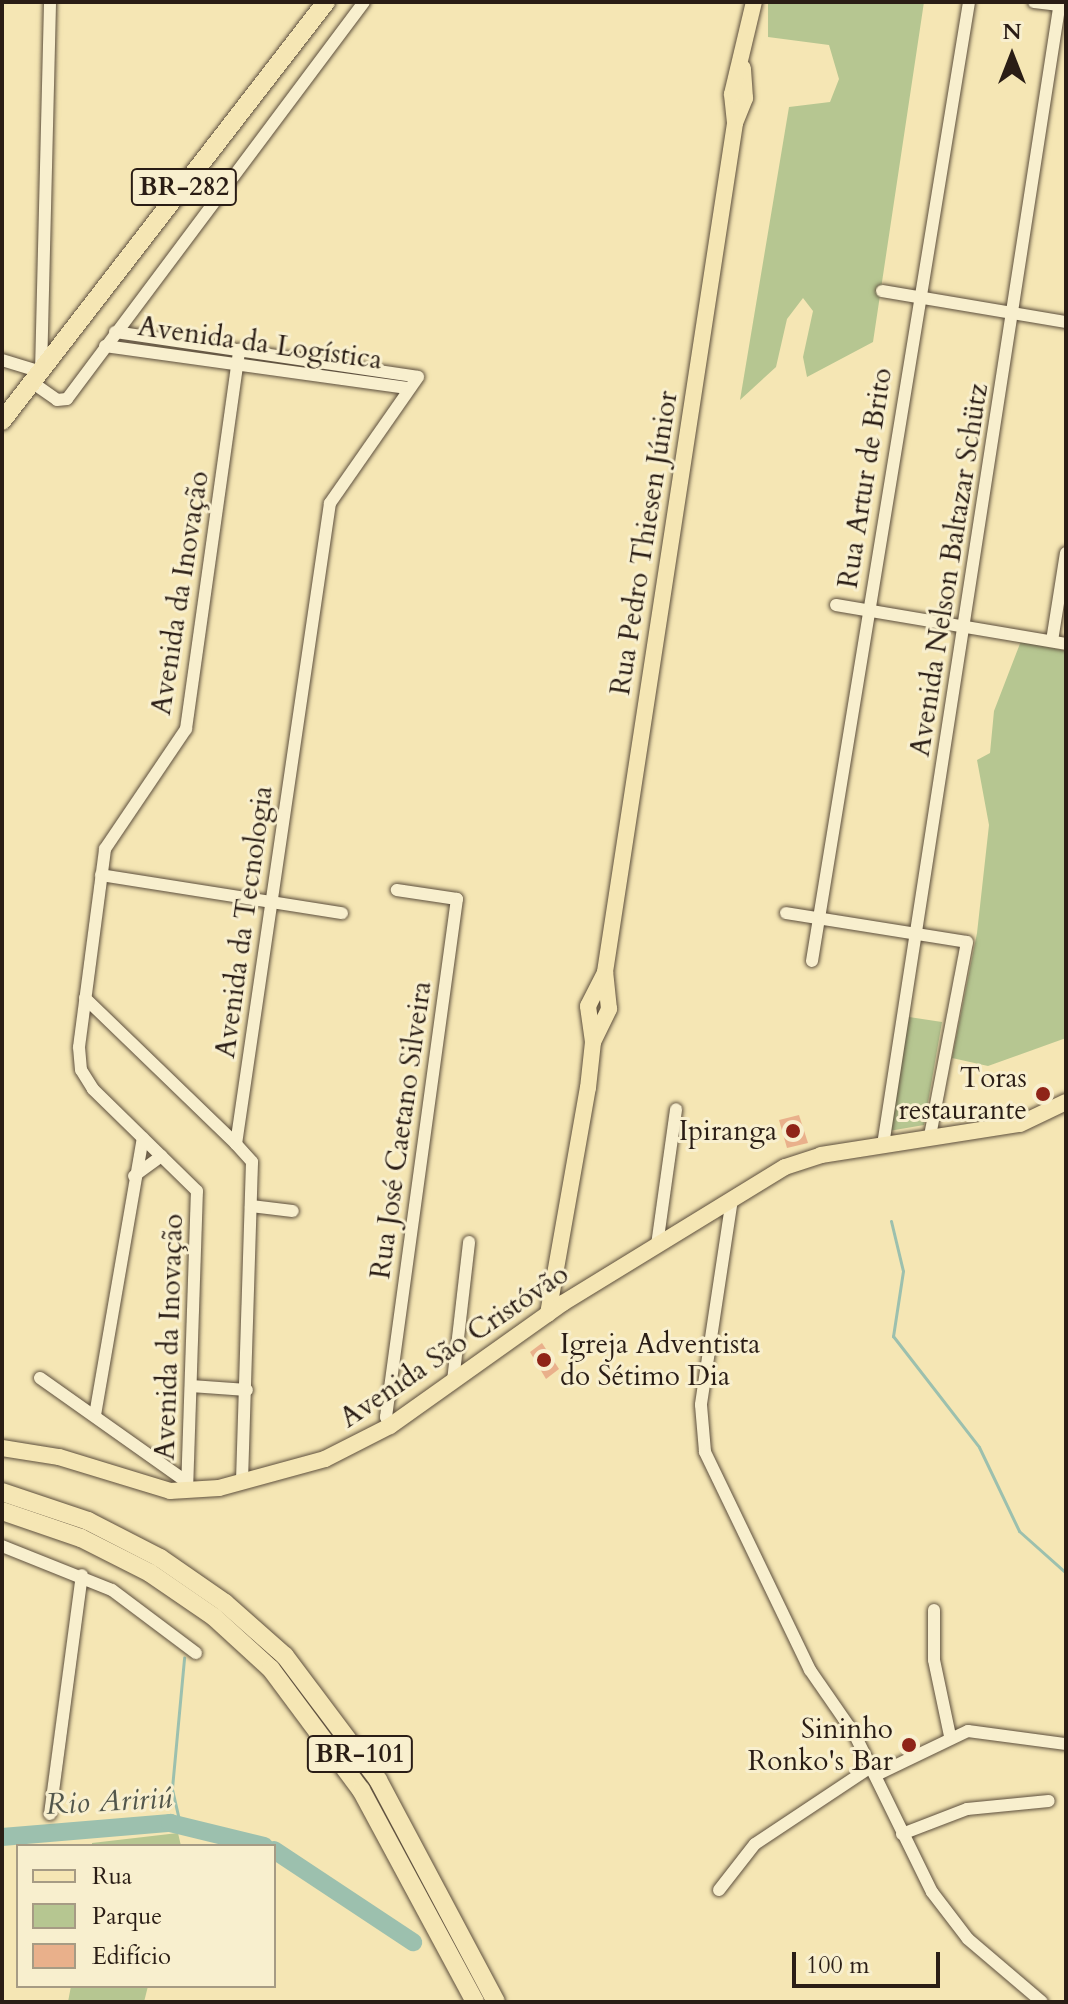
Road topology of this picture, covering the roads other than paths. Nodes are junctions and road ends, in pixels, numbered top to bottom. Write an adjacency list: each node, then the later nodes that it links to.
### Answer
1 (50, 2): 17 (street)
2 (326, 2): 17 (highway, BR-282)
3 (364, 2): 12 (street)
4 (754, 2): 51 (main road, Rua Pedro Thiesen Júnior)
5 (969, 2): 9 (street, Rua Artur de Brito)
6 (1034, 2): 7 (street)
7 (1062, 4): 10 (street, Avenida Nelson Baltazar Schütz)
8 (882, 291): 9 (street)
9 (918, 297): 10 (street); 23 (street, Rua Artur de Brito)
10 (1014, 313): 11 (street); 24 (street, Avenida Nelson Baltazar Schütz)
11 (1066, 322)
12 (115, 332): 13 (street); 14 (street, Avenida da Logística)
13 (105, 346): 16 (street, Avenida da Logística); 17 (street)
14 (239, 350): 16 (street, Avenida da Inovação); 18 (street, Avenida da Logística)
15 (2, 360): 17 (street)
16 (237, 364): 19 (street, Avenida da Logística); 27 (street, Avenida da Inovação)
17 (37, 377): 20 (highway, BR-282)
18 (418, 377): 19 (street, Avenida da Tecnologia)
19 (409, 388): 29 (street, Avenida da Tecnologia)
20 (2, 421)
21 (1066, 553): 25 (street)
22 (836, 605): 23 (street)
23 (868, 610): 24 (street); 32 (street, Rua Artur de Brito)
24 (964, 626): 25 (street); 33 (street, Avenida Nelson Baltazar Schütz)
25 (1052, 641): 26 (street)
26 (1066, 644)
27 (101, 875): 29 (street); 35 (street, Avenida da Inovação)
28 (397, 890): 59 (street, Rua José Caetano Silveira)
29 (272, 902): 30 (street); 38 (street, Avenida da Tecnologia)
30 (342, 913)
31 (786, 913): 32 (street)
32 (819, 919): 33 (street); 34 (street, Rua Artur de Brito)
33 (915, 934): 40 (street); 43 (street, Avenida Nelson Baltazar Schütz)
34 (812, 961)
35 (85, 998): 39 (street); 41 (street, Avenida da Inovação)
36 (1066, 1102): 40 (main road, Avenida São Cristóvão)
37 (676, 1109): 50 (street)
38 (240, 1117): 39 (street); 42 (street, Avenida da Tecnologia)
39 (212, 1125): 42 (street)
40 (930, 1136): 43 (main road, Avenida São Cristóvão)
41 (143, 1138): 44 (street, Avenida da Inovação); 45 (street)
42 (237, 1139): 47 (street)
43 (883, 1145): 46 (main road, Avenida São Cristóvão)
44 (162, 1156): 45 (street); 56 (street, Avenida da Inovação)
45 (134, 1176): 58 (street)
46 (732, 1199): 50 (main road, Avenida São Cristóvão); 71 (street)
47 (251, 1206): 48 (street); 57 (street)
48 (293, 1211)
49 (469, 1242): 55 (street)
50 (657, 1245): 52 (main road, Avenida São Cristóvão)
51 (556, 1272): 52 (main road); 53 (main road, Rua Pedro Thiesen Júnior)
52 (581, 1292): 53 (main road, Avenida São Cristóvão)
53 (548, 1314): 55 (main road, Avenida São Cristóvão)
54 (40, 1378): 58 (street)
55 (453, 1381): 59 (main road, Avenida São Cristóvão)
56 (191, 1386): 57 (street); 62 (street, Avenida da Inovação)
57 (247, 1390): 61 (street)
58 (95, 1415): 62 (street)
59 (390, 1426): 61 (main road, Avenida São Cristóvão)
60 (2, 1448): 62 (main road, Avenida São Cristóvão)
61 (242, 1482): 62 (main road, Avenida São Cristóvão)
62 (187, 1487)
63 (2, 1492): 77 (highway, BR-101)
64 (2, 1511): 76 (highway, BR-101)
65 (2, 1546): 66 (street)
66 (82, 1575): 68 (street); 73 (street)
67 (934, 1610): 69 (street)
68 (196, 1653)
69 (950, 1736): 70 (street); 71 (street)
70 (1066, 1744)
71 (874, 1771): 74 (street); 75 (street)
72 (1049, 1801): 74 (street)
73 (50, 1814)
74 (902, 1834): 78 (street)
75 (719, 1890)
76 (475, 2002)
77 (496, 2002)
78 (1042, 2002)

